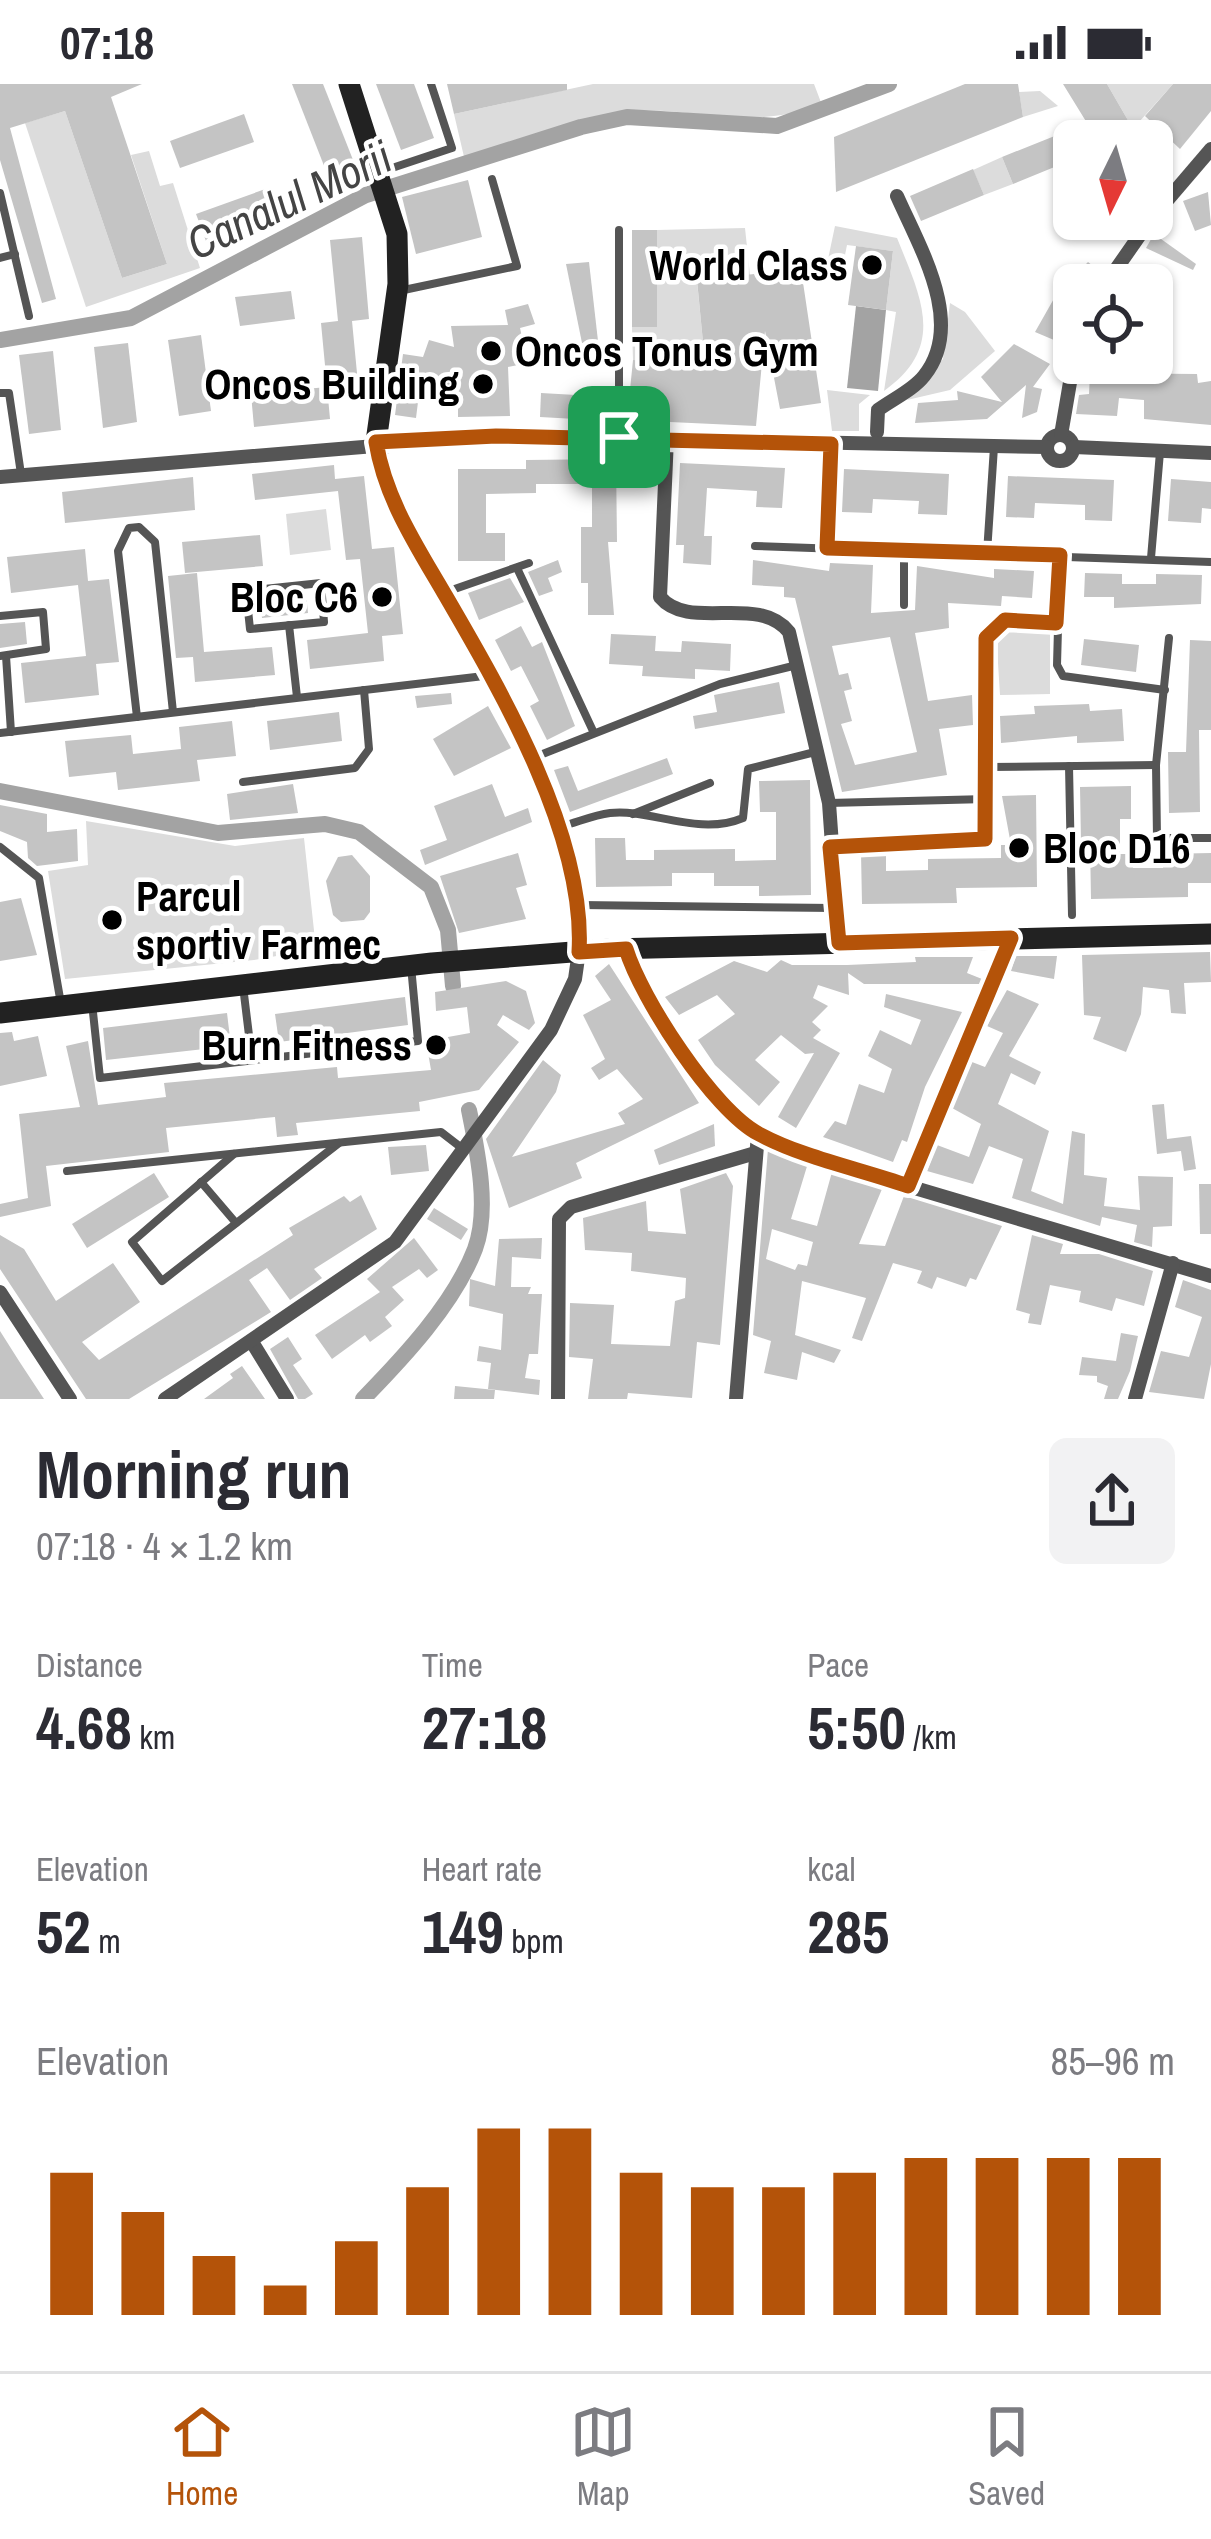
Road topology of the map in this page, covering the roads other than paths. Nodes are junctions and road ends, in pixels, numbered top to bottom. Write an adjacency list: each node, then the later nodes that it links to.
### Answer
1 (350, 84): 4 (main road)
2 (431, 84): 4 (lane)
3 (1211, 149): 7 (street)
4 (382, 172): 12 (main road)
5 (492, 179): 12 (lane)
6 (0, 193): 10 (lane)
7 (1173, 193)
8 (897, 196): 16 (street)
9 (619, 230): 18 (lane)
10 (15, 254): 11 (lane); 13 (lane)
11 (0, 258)
12 (398, 291): 20 (main road)
13 (29, 316)
14 (1070, 384): 17 (street)
15 (0, 393): 27 (lane)
16 (877, 431)
17 (1061, 435): 23 (street); 24 (street)
18 (619, 437): 19 (street); 20 (street)
19 (667, 438): 21 (street); 45 (street)
20 (376, 442): 27 (street); 38 (main road)
21 (831, 444): 22 (street); 30 (lane)
22 (994, 447): 23 (street); 32 (lane)
23 (1047, 447): 24 (street)
24 (1074, 447): 25 (street)
25 (1160, 452): 26 (street); 34 (lane)
26 (1211, 453)
27 (21, 475): 28 (street)
28 (0, 477)
29 (755, 546): 30 (lane)
30 (827, 548): 31 (lane)
31 (904, 550): 32 (lane); 39 (lane)
32 (987, 553): 33 (lane)
33 (1060, 555): 34 (lane); 41 (lane)
34 (1151, 558): 35 (lane)
35 (1211, 562)
36 (529, 563): 37 (lane)
37 (517, 568): 38 (lane); 52 (lane)
38 (444, 592): 46 (main road)
39 (904, 605)
40 (0, 616): 44 (lane)
41 (1056, 623): 48 (lane); 59 (lane)
42 (289, 625): 42 (lane); 49 (lane)
43 (1169, 638): 48 (lane)
44 (3, 656): 53 (lane)
45 (797, 665): 52 (lane); 55 (street)
46 (492, 676): 47 (lane); 56 (main road)
47 (364, 690): 49 (lane); 60 (lane)
48 (1165, 690): 57 (lane)
49 (297, 697): 50 (lane)
50 (173, 712): 51 (lane); 51 (lane)
51 (137, 716): 53 (lane)
52 (593, 730): 56 (lane)
53 (11, 732): 54 (lane)
54 (0, 734)
55 (819, 751): 63 (street); 64 (lane)
56 (533, 758): 65 (main road)
57 (1156, 765): 58 (lane); 66 (lane)
58 (1069, 766): 59 (lane); 71 (lane)
59 (988, 767): 62 (lane)
60 (244, 782)
61 (710, 783): 64 (lane)
62 (987, 799): 63 (lane); 68 (lane)
63 (829, 802): 68 (street)
64 (632, 814): 65 (lane)
65 (556, 828): 69 (main road)
66 (1211, 838)
67 (0, 847): 80 (lane)
68 (830, 847): 70 (street)
69 (580, 905): 70 (lane); 76 (main road)
70 (836, 908): 74 (street)
71 (1072, 915)
72 (1211, 934): 73 (main road)
73 (1011, 938): 74 (main road); 90 (street)
74 (839, 943): 75 (main road)
75 (626, 949): 76 (main road); 83 (street)
76 (579, 952): 77 (main road); 85 (street)
77 (421, 964): 78 (main road); 82 (lane)
78 (243, 985): 79 (main road); 82 (lane)
79 (92, 1002): 80 (main road); 82 (lane)
80 (61, 1005): 81 (main road)
81 (0, 1013)
82 (252, 1060)
83 (758, 1134): 87 (street); 90 (street)
84 (339, 1143): 85 (lane); 86 (lane); 91 (lane)
85 (464, 1150): 95 (street)
86 (234, 1154): 88 (lane); 89 (lane)
87 (752, 1154): 99 (street); 100 (street)
88 (67, 1171)
89 (201, 1182): 91 (lane); 91 (lane)
90 (908, 1186): 92 (street)
91 (236, 1223)
92 (1173, 1262): 93 (street); 101 (street)
93 (1211, 1276)
94 (0, 1292): 96 (street)
95 (252, 1342): 97 (street); 98 (street)
96 (70, 1399)
97 (164, 1399)
98 (287, 1399)
99 (558, 1399)
100 (736, 1399)
101 (1135, 1399)

